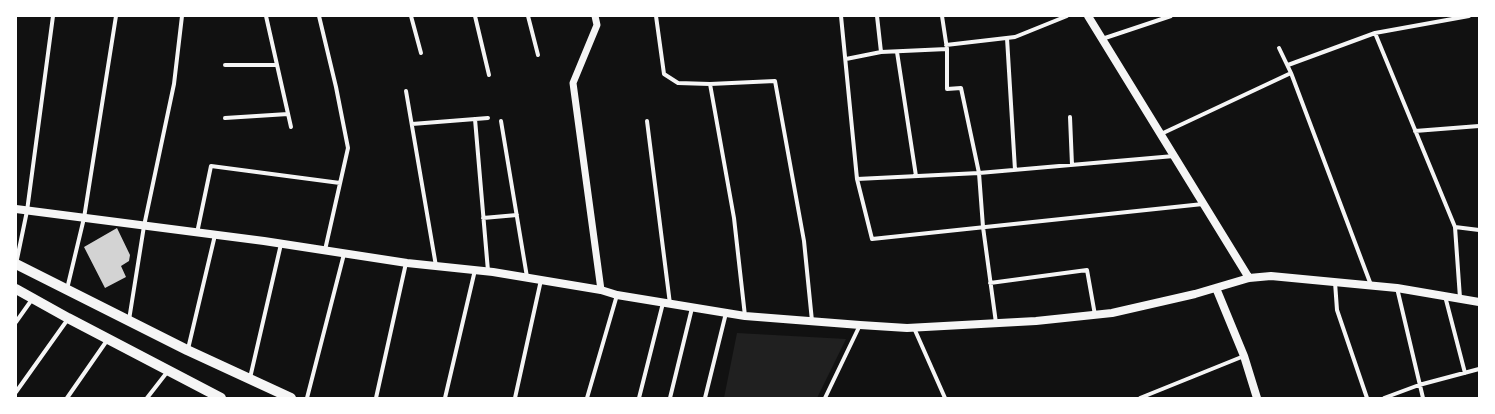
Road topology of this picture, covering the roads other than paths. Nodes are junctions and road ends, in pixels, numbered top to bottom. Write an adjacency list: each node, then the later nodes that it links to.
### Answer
1 (53, 16): 56 (street)
2 (116, 16): 58 (street)
3 (182, 16): 60 (street)
4 (266, 16): 29 (street)
5 (319, 16): 53 (street)
6 (411, 16): 25 (street)
7 (475, 16): 32 (street)
8 (528, 16): 26 (street)
9 (595, 16): 84 (street)
10 (656, 16): 33 (street)
11 (841, 16): 27 (street)
12 (877, 16): 23 (street)
13 (942, 16): 21 (street)
14 (1067, 16): 19 (street)
15 (1088, 16): 20 (main road)
16 (1171, 16): 20 (street)
17 (1469, 16): 18 (street)
18 (1375, 33): 30 (street); 45 (street)
19 (1007, 38): 21 (street); 49 (street)
20 (1102, 39): 46 (main road)
21 (947, 47): 24 (street); 50 (street)
22 (1279, 48): 30 (street)
23 (881, 52): 24 (street); 27 (street)
24 (897, 52): 51 (street)
25 (421, 53)
26 (538, 55)
27 (846, 60): 52 (street)
28 (225, 65): 29 (street)
29 (277, 65): 35 (street)
30 (1288, 65): 31 (street)
31 (1291, 73): 46 (street); 79 (street)
32 (488, 75)
33 (710, 84): 94 (street); 98 (street)
34 (406, 91): 42 (street)
35 (288, 114): 37 (street); 44 (street)
36 (1070, 117): 48 (street)
37 (225, 118)
38 (488, 118): 39 (street)
39 (475, 119): 42 (street); 59 (street)
40 (501, 121): 57 (street)
41 (647, 121): 90 (street)
42 (412, 124): 71 (street)
43 (1479, 126): 45 (street)
44 (291, 127)
45 (1415, 131): 62 (street)
46 (1160, 134): 47 (main road)
47 (1174, 156): 48 (street); 54 (main road)
48 (1072, 165): 49 (street)
49 (1015, 170): 50 (street)
50 (979, 173): 51 (street); 61 (street)
51 (916, 176): 52 (street)
52 (857, 179): 61 (street)
53 (340, 183): 64 (street); 67 (street)
54 (1203, 204): 61 (street); 75 (main road)
55 (16, 209): 56 (main road)
56 (27, 210): 58 (main road); 70 (street)
57 (517, 215): 59 (street); 74 (street)
58 (84, 218): 60 (main road); 83 (street)
59 (483, 218): 73 (street)
60 (144, 226): 64 (main road); 96 (street)
61 (983, 227): 78 (street)
62 (1455, 227): 63 (street); 88 (street)
63 (1479, 230)
64 (197, 233): 65 (main road)
65 (215, 235): 66 (main road); 103 (street)
66 (281, 244): 67 (main road); 108 (street)
67 (325, 250): 68 (main road)
68 (344, 254): 69 (main road); 115 (street)
69 (406, 263): 71 (main road); 116 (street)
70 (16, 264): 83 (main road)
71 (436, 266): 72 (main road)
72 (475, 270): 73 (main road); 117 (street)
73 (488, 272): 74 (main road)
74 (527, 278): 76 (main road)
75 (1249, 278): 77 (main road); 80 (main road)
76 (541, 280): 84 (main road); 118 (street)
77 (1335, 282): 79 (main road); 127 (street)
78 (990, 283): 93 (street); 99 (street)
79 (1371, 285): 81 (main road)
80 (1216, 288): 93 (main road); 104 (main road)
81 (1397, 288): 86 (main road); 109 (street)
82 (16, 289): 87 (main road)
83 (67, 289): 96 (main road)
84 (601, 290): 85 (main road)
85 (617, 295): 90 (main road); 119 (street)
86 (1445, 296): 88 (main road); 107 (street)
87 (34, 297): 95 (main road); 97 (street)
88 (1460, 298): 89 (main road)
89 (1479, 302)
90 (666, 304): 91 (main road); 120 (street)
91 (692, 308): 92 (main road); 121 (street)
92 (726, 313): 94 (main road); 122 (street)
93 (1095, 315): 99 (main road)
94 (745, 316): 98 (main road)
95 (68, 318): 102 (main road); 110 (street)
96 (129, 320): 103 (main road)
97 (16, 322)
98 (812, 322): 100 (main road)
99 (996, 323): 101 (main road)
100 (860, 325): 101 (main road); 123 (street)
101 (914, 327): 124 (street)
102 (108, 339): 106 (main road); 112 (street)
103 (188, 350): 108 (main road)
104 (1244, 356): 125 (street); 126 (main road)
105 (1479, 369): 107 (street)
106 (168, 371): 111 (main road); 113 (street)
107 (1465, 373): 109 (street)
108 (250, 378): 114 (main road)
109 (1419, 386): 128 (street); 129 (street)
110 (16, 392)
111 (218, 397)
112 (67, 398)
113 (147, 398)
114 (291, 398)
115 (307, 398)
116 (376, 398)
117 (445, 398)
118 (515, 398)
119 (587, 398)
120 (639, 398)
121 (670, 398)
122 (705, 398)
123 (825, 398)
124 (944, 398)
125 (1140, 398)
126 (1257, 398)
127 (1367, 398)
128 (1384, 398)
129 (1423, 398)

